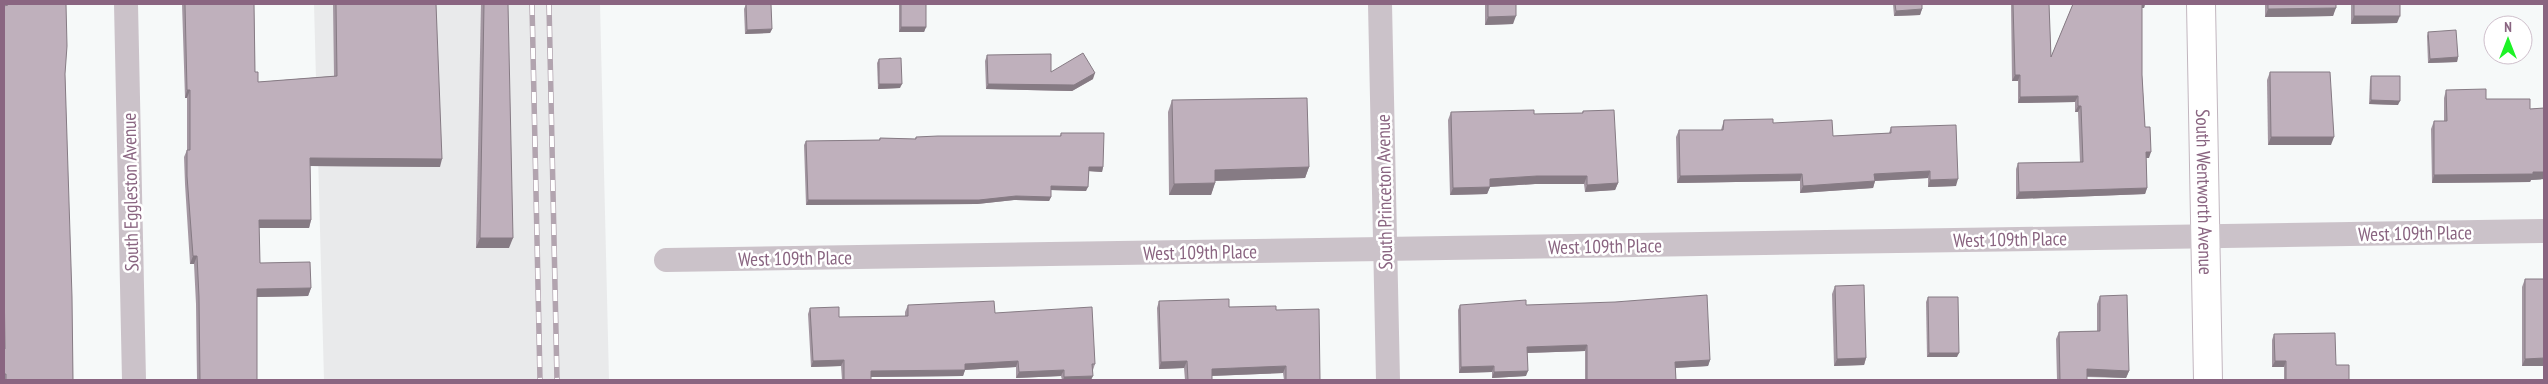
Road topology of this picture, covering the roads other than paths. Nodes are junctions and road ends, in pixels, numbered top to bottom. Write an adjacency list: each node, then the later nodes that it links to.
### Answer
1 (126, 4): 8 (street, South Eggleston Avenue)
2 (1380, 4): 6 (street, South Princeton Avenue)
3 (2201, 4): 5 (street, South Wentworth Avenue)
4 (2544, 231): 5 (street, West 109th Place)
5 (2205, 236): 6 (street, West 109th Place); 10 (street, South Wentworth Avenue)
6 (1385, 249): 7 (street, West 109th Place); 9 (street, South Princeton Avenue)
7 (666, 260)
8 (134, 380)
9 (1388, 380)
10 (2208, 380)

